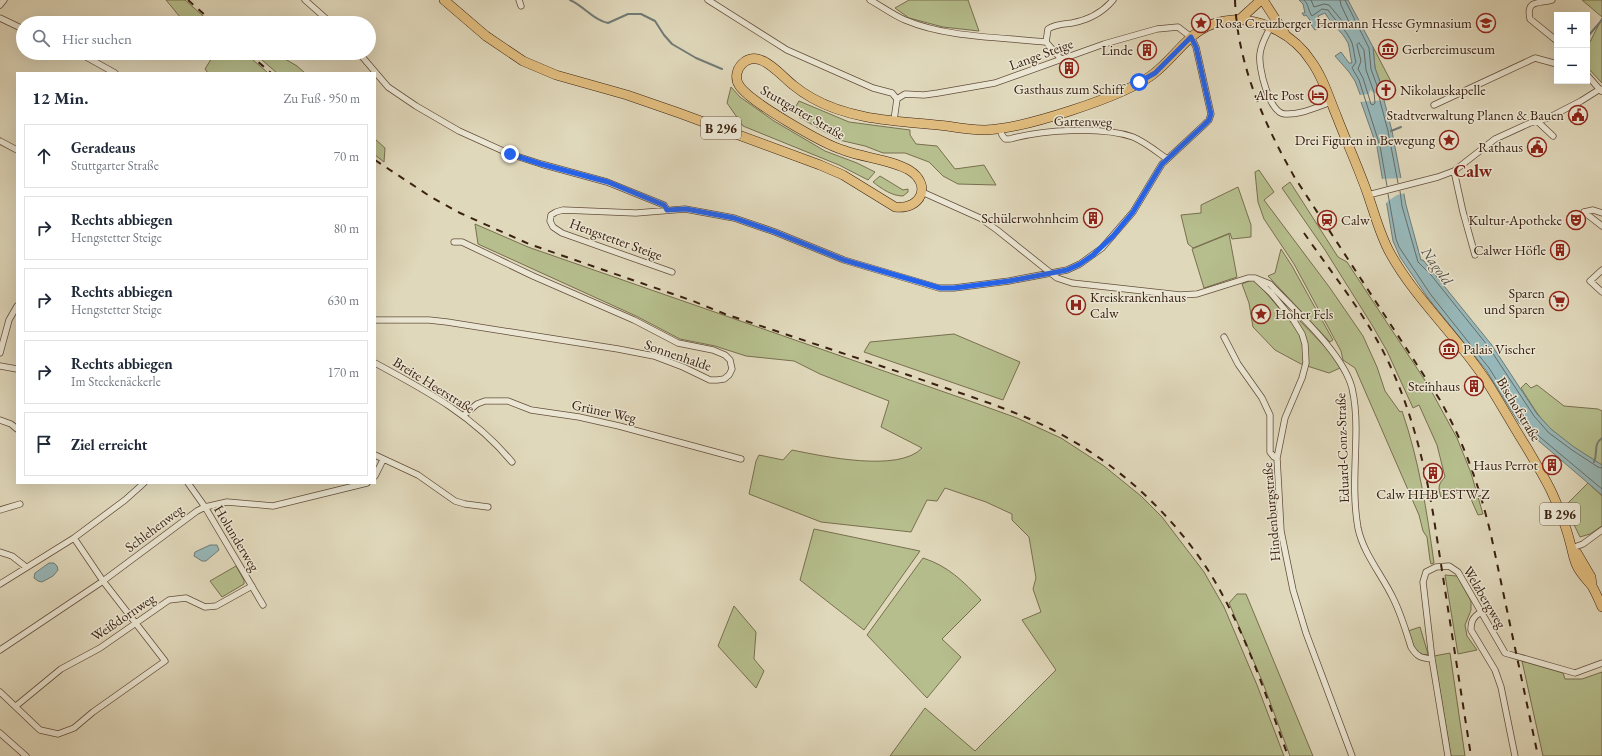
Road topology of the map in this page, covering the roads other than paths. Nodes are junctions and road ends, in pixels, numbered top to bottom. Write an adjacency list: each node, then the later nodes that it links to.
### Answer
1 (4, 0): 9 (street)
2 (305, 0): 10 (street)
3 (444, 0): 40 (main road, B 296)
4 (708, 0): 29 (street)
5 (870, 0): 19 (street)
6 (1113, 0): 19 (street)
7 (1552, 0): 18 (street)
8 (1264, 1): 12 (main road); 13 (main road); 16 (main road)
9 (0, 5)
10 (323, 16)
11 (0, 18): 14 (street)
12 (1239, 20): 13 (main road, Stuttgarter Straße / B 296); 17 (main road, Stuttgarter Straße / B 296)
13 (1261, 24): 15 (main road, B 296)
14 (16, 26)
15 (1270, 28): 16 (main road, B 296); 30 (street)
16 (1286, 35): 30 (main road, B 296)
17 (1191, 37): 20 (street, Lange Steige); 34 (main road, Stuttgarter Straße / B 296); 38 (street, Hengstetter Steige)
18 (1554, 39)
19 (1046, 42): 20 (street)
20 (1061, 59): 29 (street, Lange Steige)
21 (92, 60): 24 (street)
22 (365, 60): 25 (street)
23 (1554, 63): 31 (street)
24 (113, 72)
25 (375, 72)
26 (376, 73): 42 (street)
27 (1590, 78): 28 (street)
28 (1601, 90): 33 (street)
29 (897, 99): 32 (street)
30 (1331, 102): 41 (main road, Bischofstraße / B 296)
31 (1434, 105)
32 (894, 120): 34 (main road, Stuttgarter Straße / B 296); 40 (main road, Stuttgarter Straße / B 296)
33 (1537, 121): 35 (street); 39 (street)
34 (1000, 129): 38 (street, Gartenweg)
35 (1552, 136)
36 (0, 141): 37 (street)
37 (16, 149)
38 (1167, 158): 49 (street, Hengstetter Steige)
39 (1454, 171): 41 (street); 46 (street)
40 (922, 192): 49 (street)
41 (1368, 195): 77 (main road, Bischofstraße / B 296)
42 (667, 210): 48 (street, Hengstetter Steige); 49 (street, Hengstetter Steige)
43 (1602, 213): 44 (street)
44 (1602, 226)
45 (454, 242): 53 (street, Sonnenhalde)
46 (1475, 255)
47 (1602, 270): 51 (street)
48 (672, 272)
49 (1050, 272): 50 (street)
50 (1255, 278): 63 (street, Hindenburgstraße); 88 (street, Eduard-Conz-Straße)
51 (1602, 292)
52 (16, 309): 55 (street)
53 (376, 320)
54 (1224, 337): 63 (street)
55 (0, 353)
56 (376, 364): 59 (street, Breite Heerstraße)
57 (0, 366): 58 (street)
58 (16, 369)
59 (464, 415): 64 (street, Grüner Weg); 66 (street, Breite Heerstraße)
60 (0, 420): 61 (street)
61 (16, 428)
62 (376, 456): 65 (street)
63 (1277, 458): 94 (street, Hindenburgstraße)
64 (741, 459)
65 (383, 460): 67 (street); 73 (street)
66 (512, 462)
67 (376, 474)
68 (143, 484): 76 (street)
69 (189, 484): 72 (street, Holunderweg)
70 (363, 484): 72 (street, Schlehenweg)
71 (20, 504): 74 (street)
72 (205, 507): 80 (street, Schlehenweg); 82 (street, Holunderweg)
73 (488, 507)
74 (0, 510)
75 (1602, 530): 77 (street)
76 (74, 538): 79 (street); 80 (street)
77 (1572, 548): 84 (main road, Bischofstraße / B 296)
78 (0, 552): 79 (street)
79 (26, 567): 81 (street)
80 (103, 581): 86 (street); 87 (street, Schlehenweg)
81 (0, 584)
82 (252, 586): 83 (street, Holunderweg); 86 (street, Weißdornweg)
83 (263, 604)
84 (1602, 607)
85 (1481, 612): 88 (street, Welzbergweg); 89 (street, Welzbergweg); 96 (street)
86 (136, 624): 91 (street, Weißdornweg); 91 (street)
87 (0, 650)
88 (1432, 659): 95 (street, Welzbergweg)
89 (1602, 663)
90 (0, 692): 91 (street)
91 (16, 706)
92 (0, 733): 93 (street)
93 (26, 756)
94 (1352, 756)
95 (1448, 756)
96 (1514, 756)

